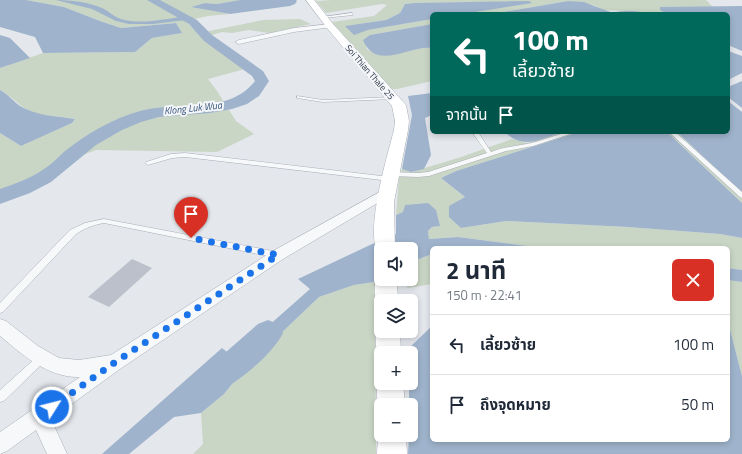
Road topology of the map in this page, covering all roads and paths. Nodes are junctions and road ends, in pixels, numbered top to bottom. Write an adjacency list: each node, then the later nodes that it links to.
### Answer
1 (310, 0): 3 (street, Soi Thian Thale 25)
2 (352, 14): 3 (lane)
3 (328, 22): 4 (street); 6 (street, Soi Thian Thale 25)
4 (239, 42)
5 (300, 97): 6 (lane)
6 (393, 98): 12 (street, Soi Thian Thale 25)
7 (476, 134): 10 (lane)
8 (567, 134): 10 (lane)
9 (674, 134): 13 (lane)
10 (490, 154): 12 (lane)
11 (148, 163): 12 (lane)
12 (389, 182): 14 (street, Soi Thian Thale 25); 15 (street)
13 (742, 196)
14 (385, 242)
15 (278, 255): 16 (lane); 19 (street)
16 (0, 309)
17 (0, 326): 18 (street)
18 (42, 358): 19 (street); 20 (lane)
19 (114, 363): 21 (street)
20 (0, 397)
21 (40, 416): 23 (street); 24 (street)
22 (392, 442): 25 (street)
23 (0, 444)
24 (56, 454)
25 (392, 454)

